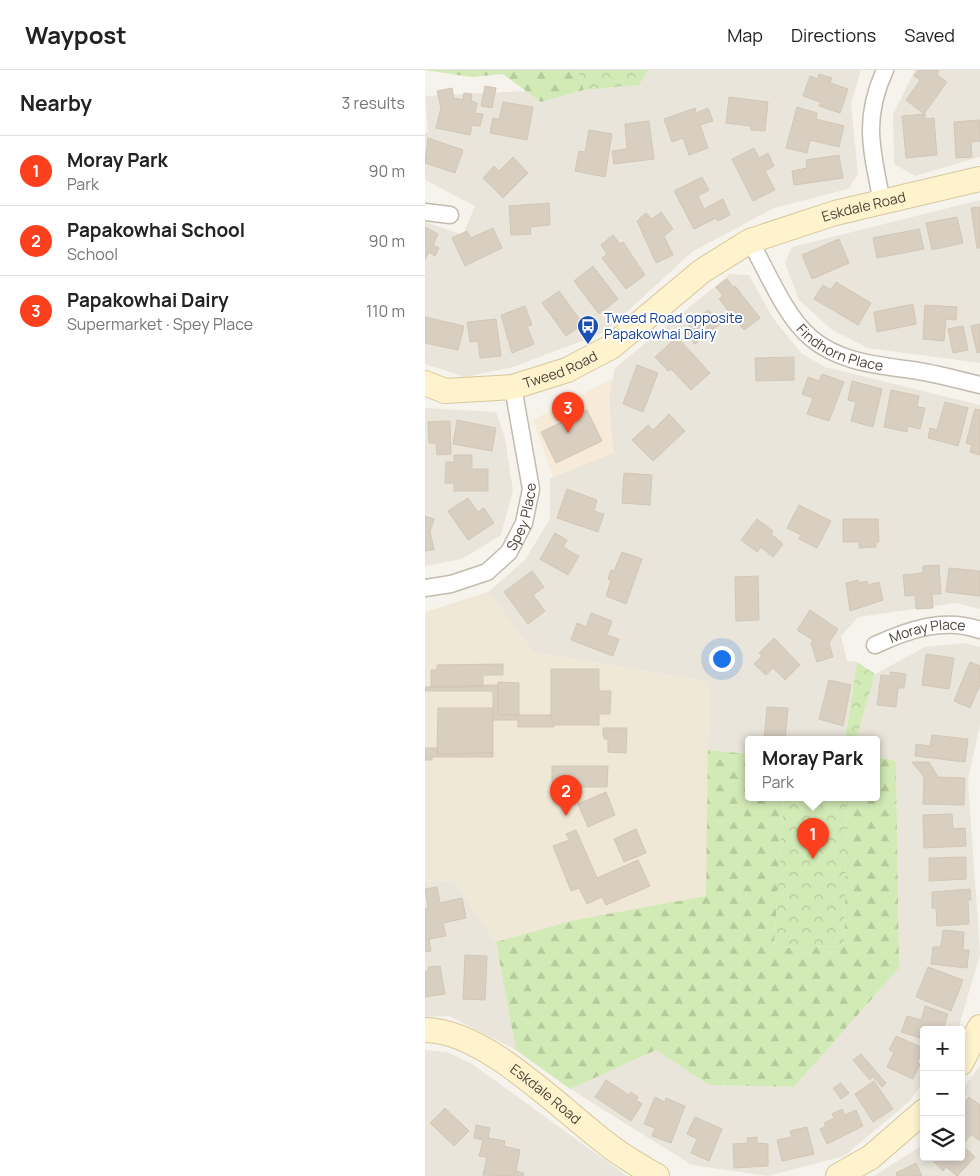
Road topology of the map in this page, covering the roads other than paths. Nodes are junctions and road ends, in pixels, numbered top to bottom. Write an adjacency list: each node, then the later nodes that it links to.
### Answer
1 (885, 70): 3 (street)
2 (980, 179): 3 (street, Eskdale Road)
3 (882, 202): 6 (street, Eskdale Road)
4 (425, 212): 5 (street)
5 (450, 215)
6 (750, 241): 8 (street, Findhorn Place); 9 (street, Tweed Road)
7 (425, 383): 9 (street, Tweed Road)
8 (980, 385)
9 (513, 387): 10 (street, Spey Place)
10 (425, 588)
11 (980, 630): 12 (street, Moray Place)
12 (875, 645)
13 (980, 1027): 15 (street)
14 (425, 1030): 17 (street, Eskdale Road)
15 (965, 1055)
16 (920, 1114): 18 (street)
17 (657, 1176)
18 (838, 1176)

